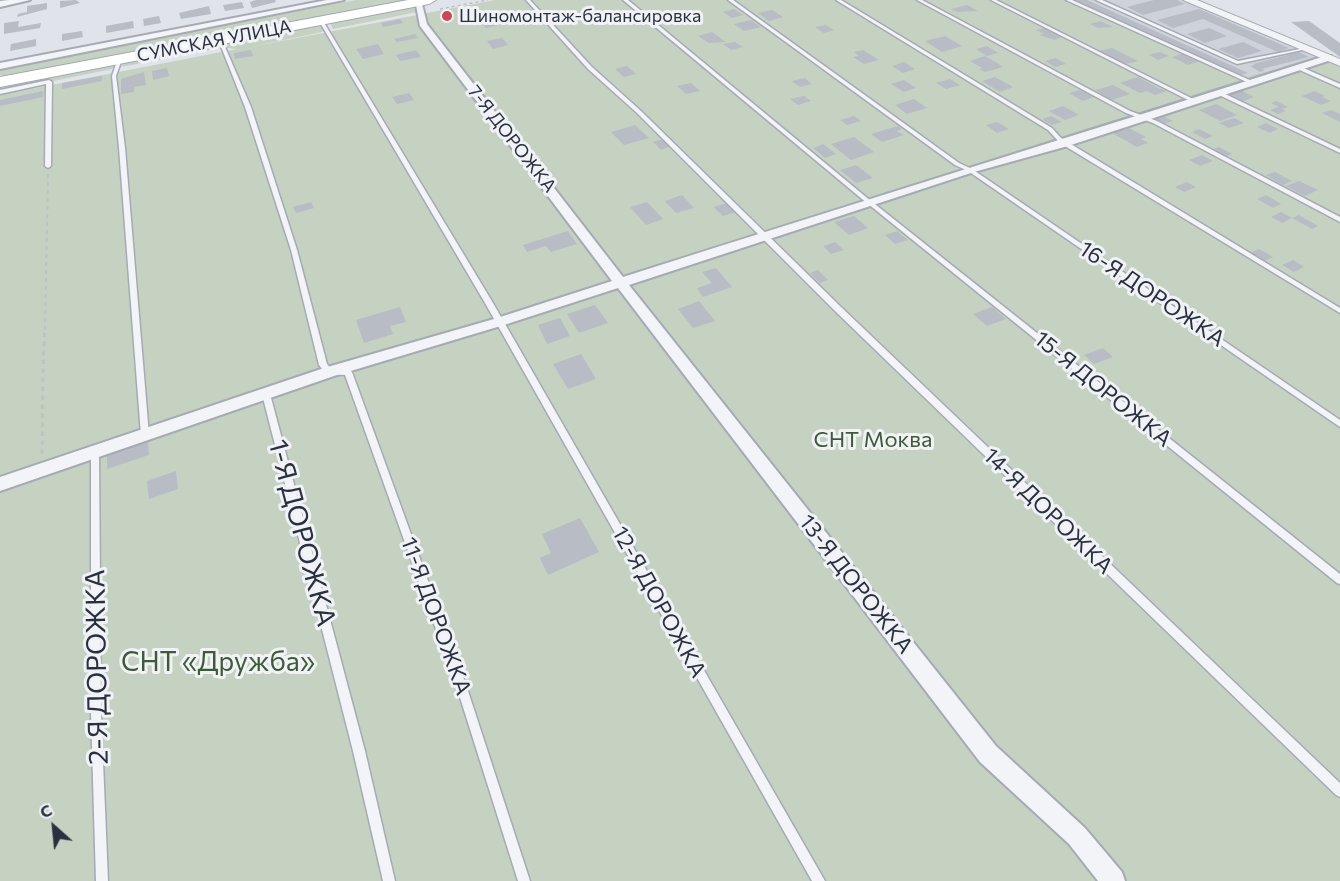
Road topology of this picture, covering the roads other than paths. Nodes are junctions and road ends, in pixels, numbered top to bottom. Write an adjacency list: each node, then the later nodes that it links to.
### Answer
1 (26, 0): 13 (street)
2 (340, 0): 19 (street, СУМСКАЯ УЛИЦА)
3 (528, 0): 34 (lane, 14-Я ДОРОЖКА)
4 (625, 0): 32 (lane, 15-Я ДОРОЖКА)
5 (838, 0): 28 (lane)
6 (919, 0): 27 (lane)
7 (993, 0): 26 (lane)
8 (1068, 0): 22 (lane)
9 (1098, 0): 16 (lane)
10 (1188, 0): 16 (street)
11 (423, 1): 14 (main road, СУМСКАЯ УЛИЦА); 35 (street, 7-Я ДОРОЖКА)
12 (732, 1): 31 (lane)
13 (0, 4)
14 (321, 21): 15 (main road, СУМСКАЯ УЛИЦА); 37 (lane, 12-Я ДОРОЖКА)
15 (220, 40): 17 (main road, СУМСКАЯ УЛИЦА); 38 (lane)
16 (1305, 49): 18 (street)
17 (120, 59): 21 (main road, СУМСКАЯ УЛИЦА); 41 (lane)
18 (1334, 61): 20 (street)
19 (0, 66)
20 (1298, 68): 22 (street); 23 (lane)
21 (0, 82)
22 (1251, 82): 25 (street)
23 (1340, 86)
24 (0, 92): 30 (lane)
25 (1219, 93): 26 (street); 29 (lane)
26 (1194, 101): 27 (street)
27 (1144, 118): 28 (street); 33 (lane)
28 (1063, 142): 31 (street); 36 (lane)
29 (1340, 151)
30 (48, 166)
31 (967, 168): 32 (street); 40 (lane, 16-Я ДОРОЖКА)
32 (867, 200): 34 (street); 44 (lane, 15-Я ДОРОЖКА)
33 (1340, 220)
34 (761, 233): 35 (street); 45 (lane, 14-Я ДОРОЖКА)
35 (617, 278): 37 (street); 50 (street, 13-Я ДОРОЖКА)
36 (1340, 311)
37 (499, 322): 38 (street); 49 (lane, 12-Я ДОРОЖКА)
38 (329, 372): 39 (street); 48 (lane, 11-Я ДОРОЖКА)
39 (266, 394): 41 (street); 47 (lane, 1-Я ДОРОЖКА)
40 (1340, 424)
41 (145, 435): 42 (street)
42 (94, 453): 43 (street); 46 (lane, 2-Я ДОРОЖКА)
43 (0, 484)
44 (1340, 580)
45 (1340, 791)
46 (102, 881)
47 (389, 881)
48 (524, 881)
49 (819, 881)
50 (1113, 881)

